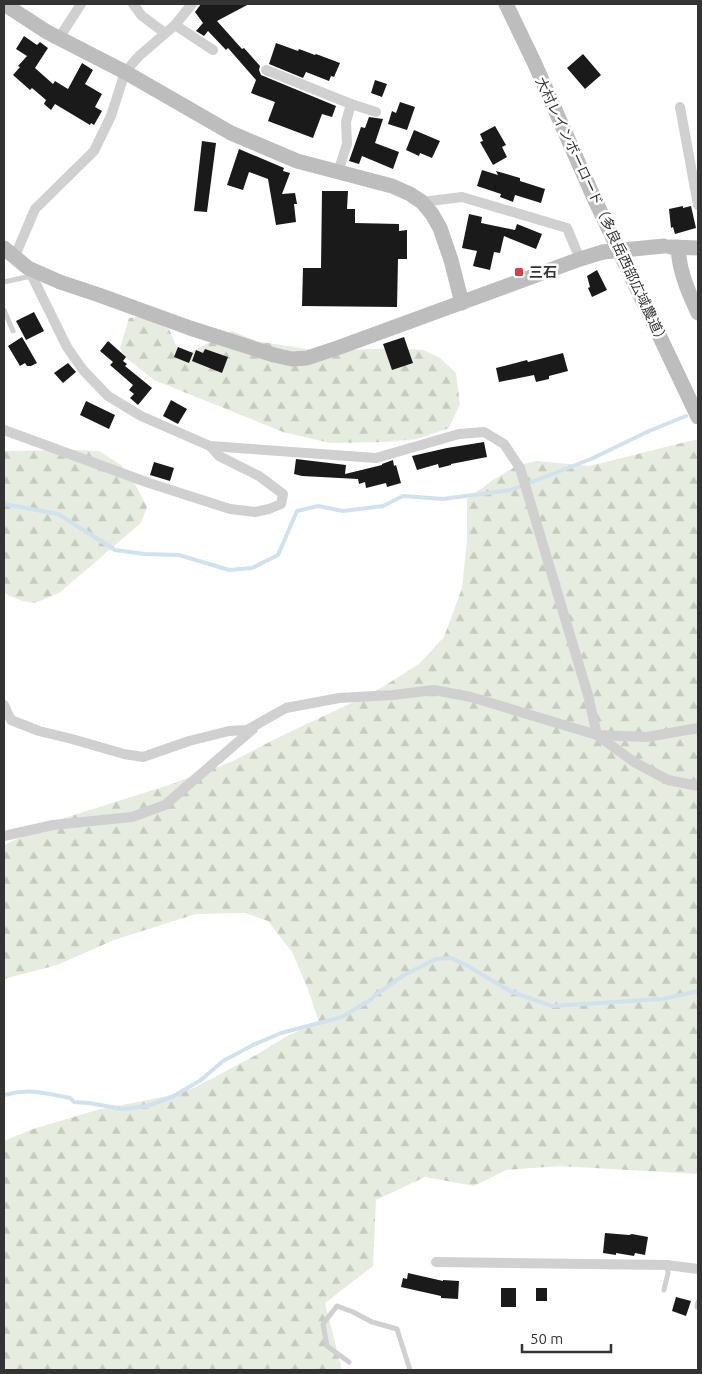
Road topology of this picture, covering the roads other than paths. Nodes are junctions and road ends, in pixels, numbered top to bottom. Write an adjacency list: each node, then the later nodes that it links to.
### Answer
1 (4, 4): 8 (street)
2 (81, 4): 8 (street)
3 (133, 4): 7 (street)
4 (192, 4): 6 (street)
5 (506, 4): 28 (street, 大村レインボーロード（多良岳西部広域農道）)
6 (175, 25): 7 (street); 9 (street)
7 (166, 33): 11 (street)
8 (59, 38): 11 (street)
9 (213, 50)
10 (266, 70): 12 (street)
11 (125, 72): 15 (street); 20 (street)
12 (351, 104): 14 (street); 15 (street)
13 (680, 106): 17 (street)
14 (376, 112)
15 (338, 172): 16 (street)
16 (422, 202): 21 (street); 24 (street)
17 (698, 205)
18 (671, 247): 19 (street); 21 (street, bridge); 26 (street)
19 (698, 248)
20 (9, 252): 22 (street)
21 (580, 259): 24 (street)
22 (30, 272): 23 (lane); 24 (street); 30 (street)
23 (4, 282)
24 (462, 303)
25 (4, 310): 27 (lane)
26 (698, 313)
27 (13, 331)
28 (698, 417)
29 (4, 430): 30 (street)
30 (210, 446): 34 (street)
31 (4, 705): 32 (street)
32 (263, 720): 34 (street); 36 (street)
33 (698, 728): 34 (street)
34 (597, 735): 35 (street)
35 (698, 786)
36 (4, 836)
37 (436, 1262): 38 (street)
38 (667, 1265): 39 (street); 40 (lane)
39 (698, 1269)
40 (664, 1290)
41 (348, 1362): 42 (lane)
42 (410, 1370)

